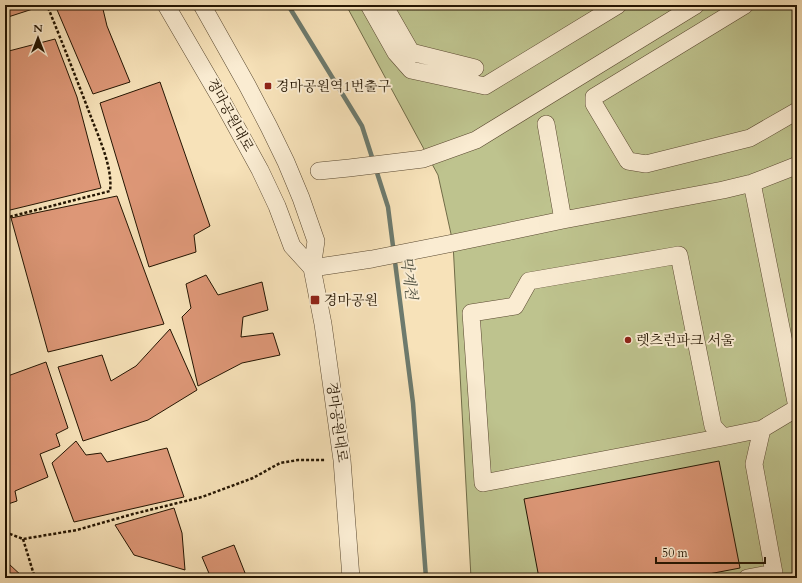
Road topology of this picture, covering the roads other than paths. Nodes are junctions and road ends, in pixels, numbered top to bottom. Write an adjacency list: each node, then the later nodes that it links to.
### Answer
1 (166, 5): 15 (street, 경마공원대로)
2 (202, 5): 15 (street, 경마공원대로)
3 (369, 5): 5 (street)
4 (384, 5): 8 (street)
5 (618, 5)
6 (696, 5): 12 (street)
7 (745, 5): 9 (street)
8 (475, 68)
9 (797, 111)
10 (546, 124): 14 (street)
11 (797, 165): 13 (street)
12 (319, 171)
13 (752, 183): 14 (street); 16 (street)
14 (563, 220): 15 (street)
15 (312, 268): 19 (street, 경마공원대로)
16 (797, 408): 17 (street)
17 (762, 429): 18 (street); 20 (street)
18 (723, 437): 18 (street)
19 (351, 578)
20 (747, 578)

